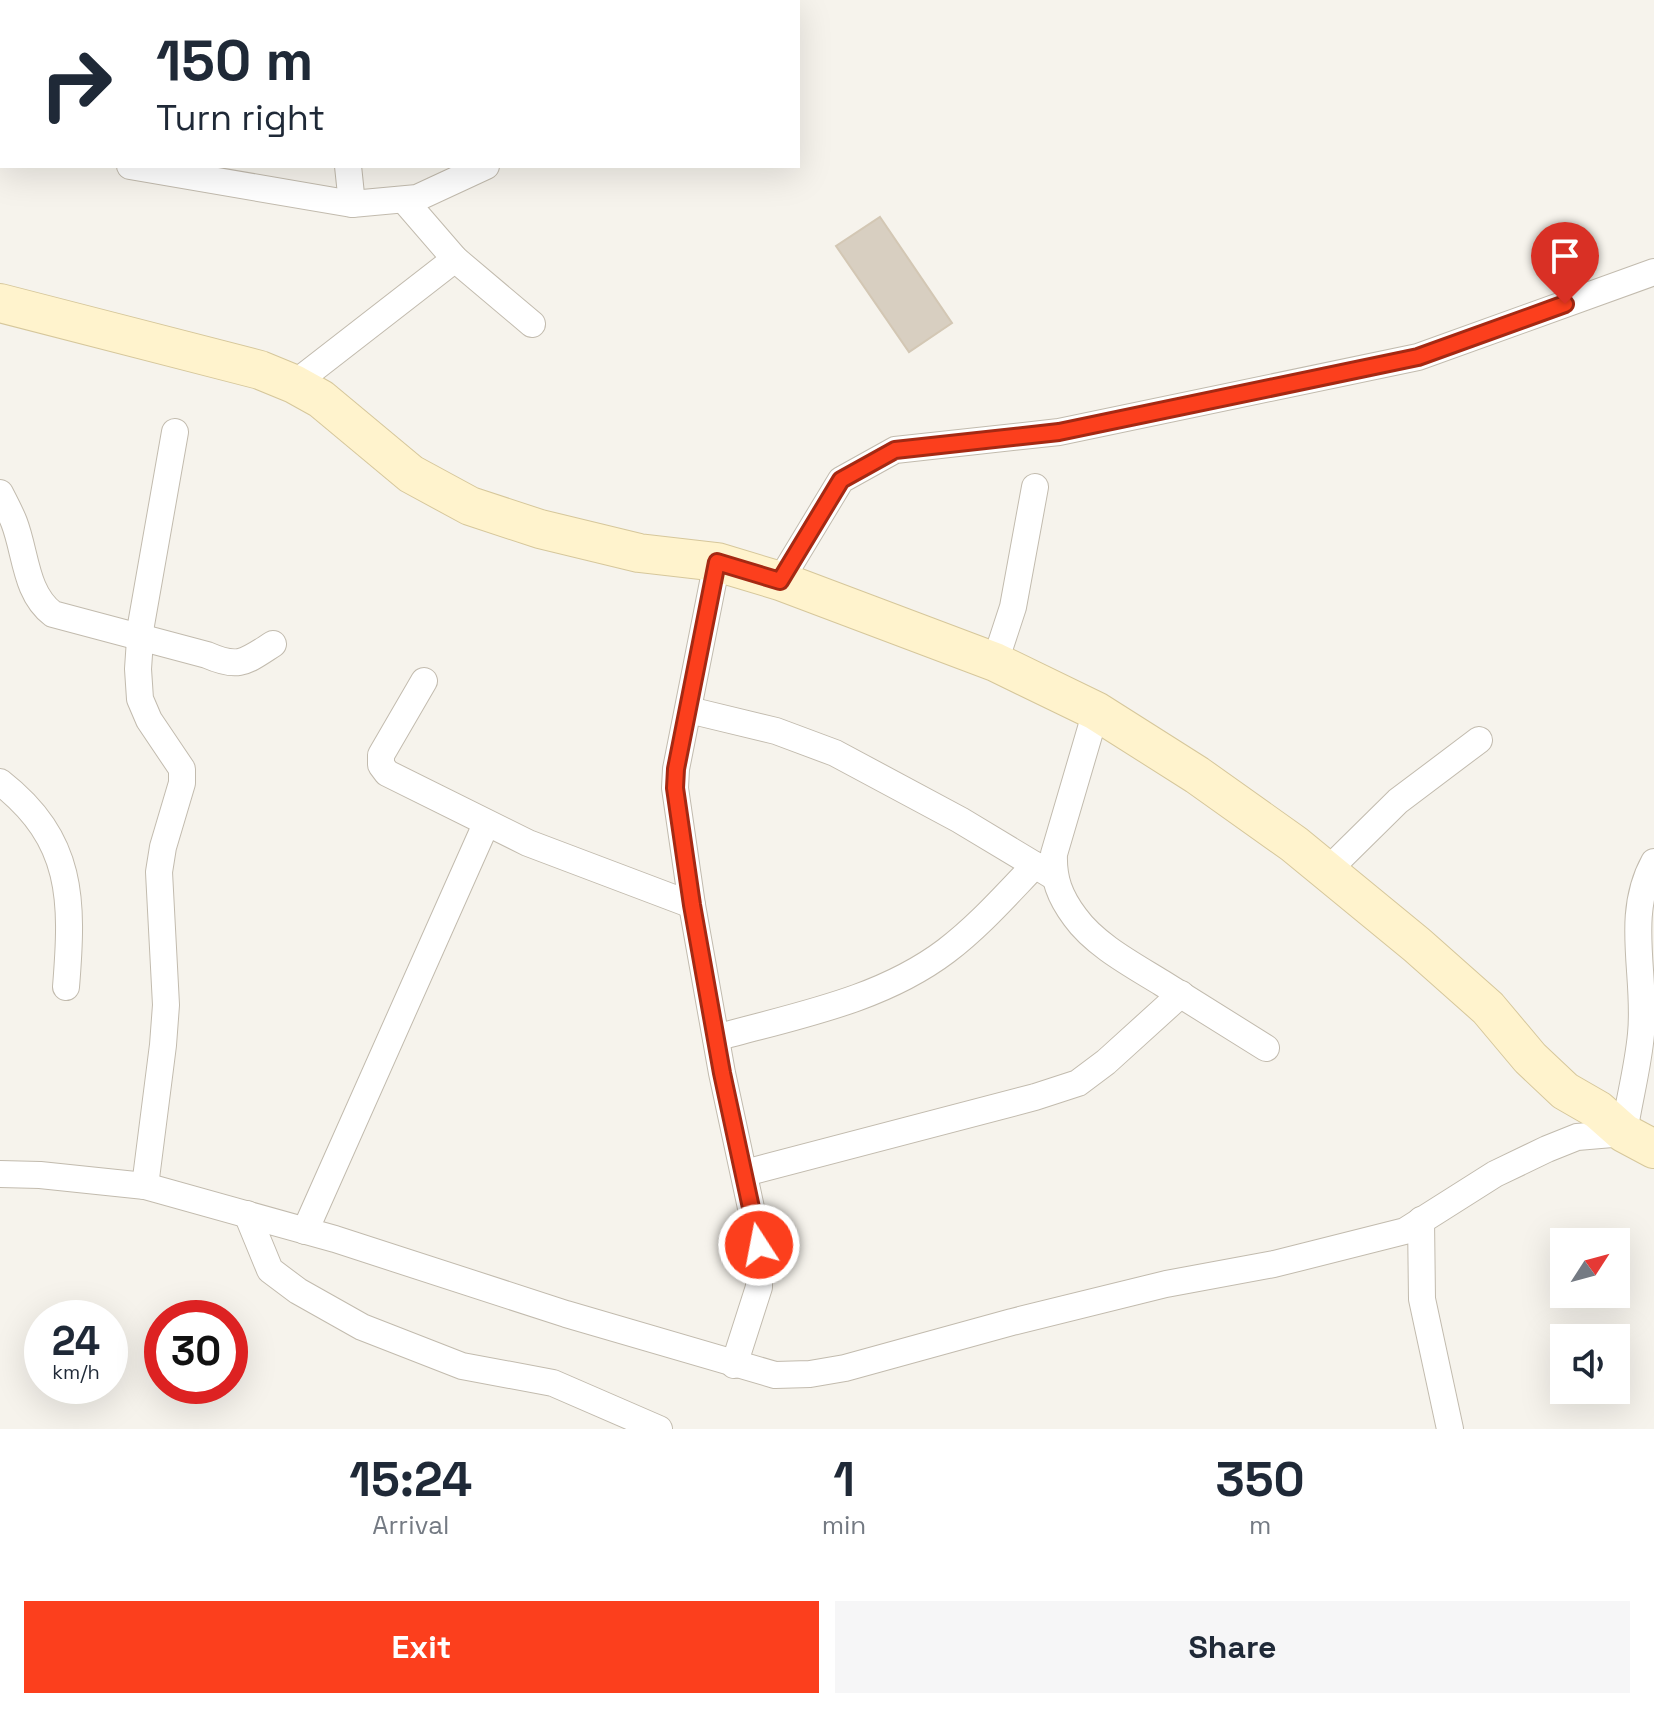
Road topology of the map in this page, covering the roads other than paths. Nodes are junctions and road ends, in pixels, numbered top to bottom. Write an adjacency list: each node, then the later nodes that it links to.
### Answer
1 (142, 168): 5 (street)
2 (348, 168): 5 (street)
3 (482, 168): 4 (street)
4 (404, 200): 5 (street); 6 (street)
5 (352, 204)
6 (455, 259): 9 (street); 10 (street)
7 (1654, 272): 15 (street)
8 (0, 303): 10 (street)
9 (532, 324)
10 (294, 384): 14 (street)
11 (175, 432): 16 (street)
12 (1035, 487): 18 (street)
13 (0, 493): 16 (street)
14 (717, 562): 15 (street); 20 (street)
15 (780, 581): 18 (street)
16 (140, 639): 17 (street); 36 (street)
17 (273, 644)
18 (995, 662): 21 (street)
19 (424, 681): 24 (street)
20 (689, 710): 26 (street); 28 (street)
21 (1096, 711): 26 (street); 27 (street)
22 (1479, 740): 27 (street)
23 (0, 782): 29 (street)
24 (486, 824): 28 (street); 39 (street)
25 (1654, 862): 33 (street)
26 (1044, 870): 30 (street); 31 (street)
27 (1327, 871): 33 (street)
28 (692, 905): 31 (street)
29 (66, 987)
30 (1181, 994): 32 (street); 34 (street)
31 (716, 1038): 34 (street)
32 (1266, 1048)
33 (1639, 1141): 38 (street)
34 (745, 1173): 40 (street)
35 (0, 1174): 36 (street)
36 (145, 1186): 37 (street)
37 (247, 1214): 39 (street); 41 (street)
38 (1421, 1220): 40 (street); 42 (street)
39 (305, 1231): 40 (street)
40 (734, 1365)
41 (659, 1429)
42 (1450, 1429)

